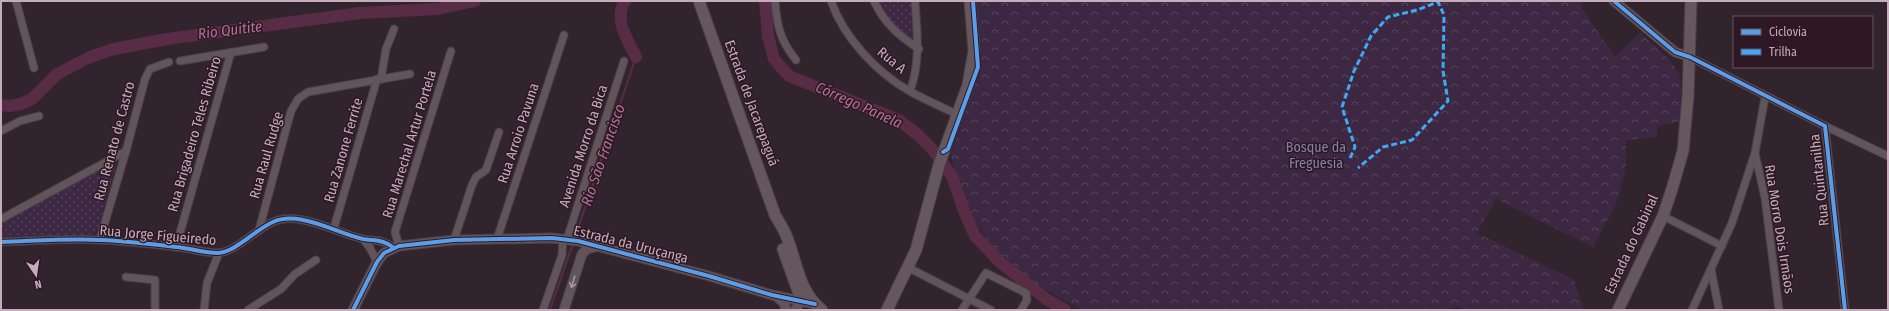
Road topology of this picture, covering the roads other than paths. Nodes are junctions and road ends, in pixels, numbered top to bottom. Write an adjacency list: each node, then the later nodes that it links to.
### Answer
1 (16, 1): 21 (street)
2 (699, 1): 35 (main road, Estrada de Jacarepaguá)
3 (775, 1): 18 (street)
4 (831, 1): 24 (street, Rua A)
5 (874, 1): 13 (street)
6 (916, 1): 13 (street)
7 (970, 1): 26 (main road)
8 (1614, 1): 16 (street)
9 (1691, 1): 16 (main road, Estrada do Gabinal)
10 (394, 28): 23 (street, Rua Zanone Ferrite)
11 (564, 35): 42 (street, Rua Arroio Pavuna)
12 (264, 47): 15 (street)
13 (918, 49): 24 (street)
14 (451, 51): 49 (street, Rua Marechal Artur Portela)
15 (231, 52): 17 (street); 48 (street, Rua Brigadeiro Teles Ribeiro)
16 (1690, 57): 25 (street, Rua Quintanilha); 36 (main road, Estrada do Gabinal)
17 (180, 60)
18 (796, 60)
19 (624, 61): 45 (street, Avenida Morro da Bica)
20 (169, 62): 31 (street, Rua Renato de Castro)
21 (34, 68)
22 (410, 74): 23 (street)
23 (379, 79): 34 (street, Rua Raul Rudge); 39 (street, Rua Zanone Ferrite)
24 (910, 91): 26 (street, Rua A)
25 (1765, 97): 28 (street, Rua Quintanilha); 32 (street)
26 (958, 115): 55 (main road)
27 (39, 116): 29 (street)
28 (1825, 126): 33 (street); 79 (street, Rua Quintanilha)
29 (1, 131)
30 (499, 132): 44 (street)
31 (126, 151): 37 (street); 43 (street, Rua Renato de Castro)
32 (1755, 153): 47 (street); 78 (street, Rua Morro Dois Irmãos)
33 (1888, 156)
34 (264, 210): 38 (street); 40 (street, Rua Raul Rudge)
35 (775, 215): 57 (main road, Estrada de Jacarepaguá); 60 (main road, Estrada de Jacarepaguá)
36 (1663, 216): 47 (street); 75 (main road, Estrada do Gabinal)
37 (1, 219)
38 (273, 221): 39 (street, Rua Jorge Figueiredo); 40 (street, Rua Jorge Figueiredo)
39 (334, 228): 41 (street, Rua Jorge Figueiredo)
40 (259, 230): 51 (street, Rua Jorge Figueiredo)
41 (363, 239): 49 (street, Rua Jorge Figueiredo); 54 (street)
42 (497, 239): 44 (street, Estrada da Uruçanga); 45 (street, Estrada da Uruçanga)
43 (100, 240): 46 (street, Rua Jorge Figueiredo); 48 (street, Rua Jorge Figueiredo)
44 (454, 240): 49 (street, Estrada da Uruçanga)
45 (570, 240): 50 (street, Estrada da Uruçanga); 52 (street); 67 (street, Avenida Morro da Bica)
46 (1, 242)
47 (1722, 246): 56 (street)
48 (176, 247): 51 (street, Rua Jorge Figueiredo)
49 (396, 247): 54 (street)
50 (599, 247): 52 (street); 59 (street, Estrada da Uruçanga)
51 (219, 253): 64 (street)
52 (582, 254): 68 (street, one-way to 68)
53 (316, 260): 65 (street)
54 (377, 262): 66 (street)
55 (909, 268): 61 (street); 71 (main road)
56 (1711, 268): 76 (street); 77 (street)
57 (791, 276): 59 (street); 60 (main road, Estrada de Jacarepaguá)
58 (126, 277): 63 (street)
59 (775, 296): 60 (street, Estrada da Uruçanga); 69 (street)
60 (804, 296): 62 (main road, Estrada de Jacarepaguá); 70 (street)
61 (969, 298): 72 (street); 73 (street); 74 (street)
62 (817, 308)
63 (155, 310)
64 (204, 310)
65 (248, 310)
66 (353, 310)
67 (543, 310)
68 (564, 310)
69 (786, 310)
70 (795, 310)
71 (888, 310)
72 (962, 310)
73 (991, 310)
74 (1021, 310)
75 (1618, 310)
76 (1692, 310)
77 (1718, 310)
78 (1779, 310)
79 (1846, 310)

